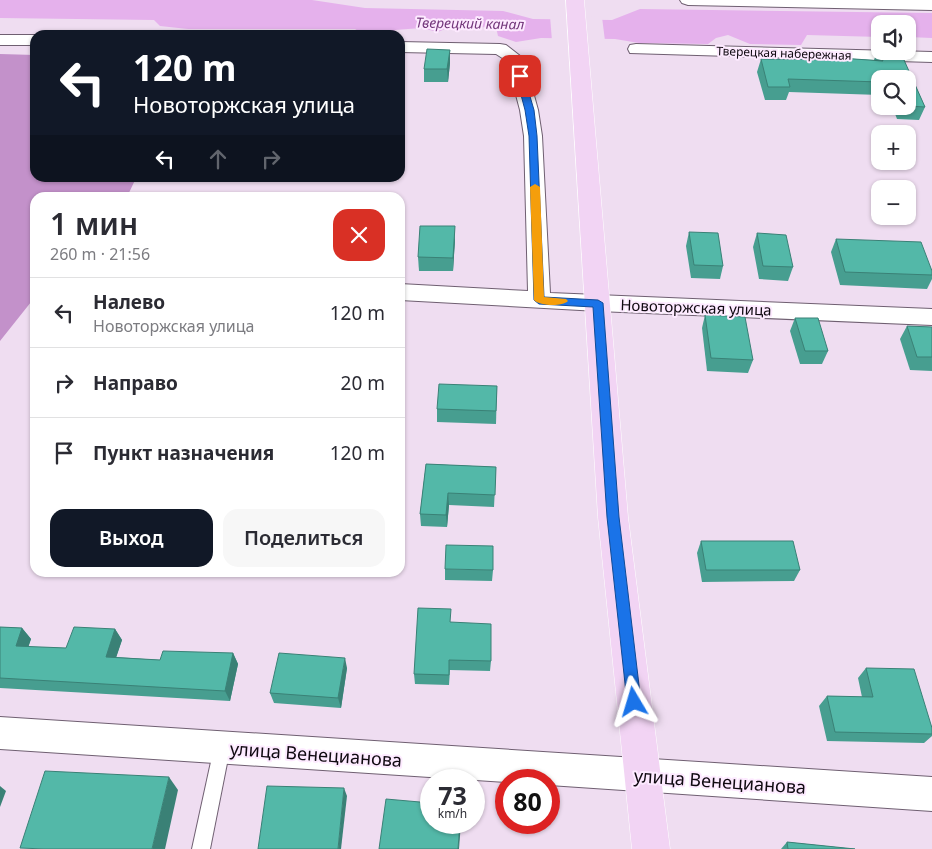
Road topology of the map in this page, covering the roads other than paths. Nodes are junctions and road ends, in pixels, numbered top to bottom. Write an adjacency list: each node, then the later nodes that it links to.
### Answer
1 (576, 0): 11 (highway)
2 (688, 0): 3 (street)
3 (932, 5)
4 (0, 40): 5 (street)
5 (30, 40)
6 (405, 47): 10 (street)
7 (636, 50): 8 (street, Тверецкая набережная)
8 (932, 57)
9 (405, 292): 10 (street, Новоторжская улица)
10 (539, 300): 11 (street, Новоторжская улица)
11 (598, 303): 12 (street, Новоторжская улица); 15 (highway)
12 (932, 317)
13 (0, 733): 14 (street, улица Венецианова)
14 (222, 748): 15 (street, улица Венецианова); 17 (lane)
15 (643, 776): 16 (street, улица Венецианова); 18 (highway)
16 (932, 794)
17 (201, 849)
18 (651, 849)

